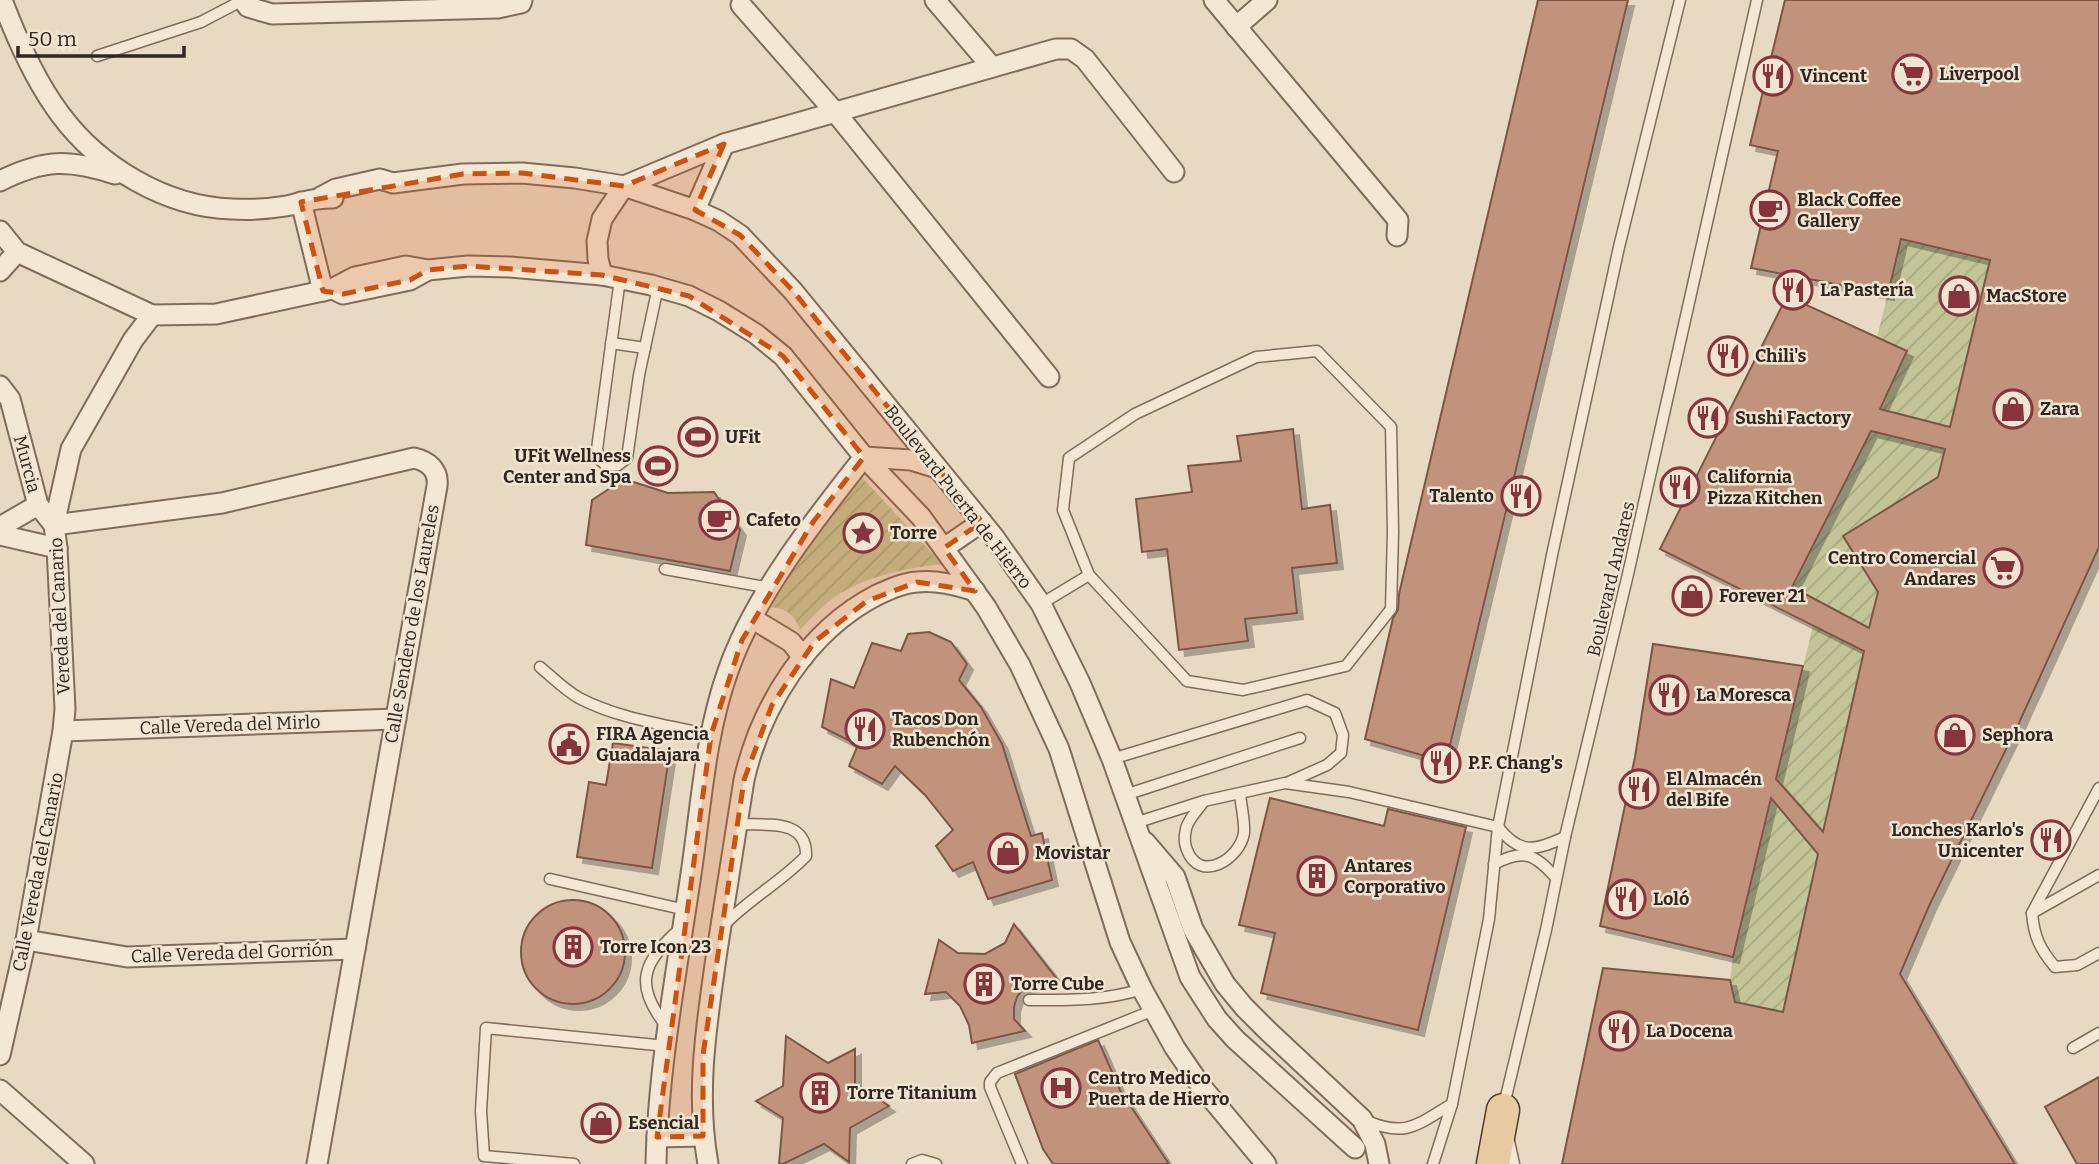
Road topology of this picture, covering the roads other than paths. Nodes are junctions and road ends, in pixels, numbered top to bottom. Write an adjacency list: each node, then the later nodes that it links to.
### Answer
1 (2, 0): 17 (street)
2 (243, 0): 3 (street); 11 (lane)
3 (522, 0)
4 (935, 0): 12 (street)
5 (1214, 0): 10 (street)
6 (1267, 0): 10 (street)
7 (1680, 0): 61 (lane)
8 (1757, 0): 63 (lane, Boulevard Andares)
9 (741, 5): 13 (street)
10 (1236, 27): 22 (street)
11 (97, 57)
12 (992, 67): 13 (street); 15 (street)
13 (836, 113): 14 (street); 31 (street)
14 (724, 144): 18 (street); 20 (street)
15 (1174, 172)
16 (0, 181): 17 (street)
17 (136, 181): 19 (street, Boulevard Puerta de Hierro)
18 (624, 186): 19 (street, Boulevard Puerta de Hierro); 20 (street, Boulevard Puerta de Hierro); 25 (street)
19 (301, 202): 27 (street)
20 (695, 211): 34 (street, Boulevard Puerta de Hierro)
21 (0, 231): 23 (street)
22 (1397, 236)
23 (17, 252): 24 (street); 28 (street)
24 (0, 271)
25 (611, 277): 26 (street); 27 (street); 29 (lane)
26 (658, 287): 30 (lane); 33 (street)
27 (328, 290): 28 (street)
28 (152, 315): 37 (street, Vereda del Canario)
29 (611, 343): 30 (lane); 30 (lane)
30 (645, 348)
31 (1049, 377)
32 (0, 386): 35 (street, Murcia)
33 (864, 457): 34 (street); 41 (street); 44 (street)
34 (937, 468): 36 (street, Boulevard Puerta de Hierro)
35 (38, 505): 37 (street, Murcia); 38 (street, Murcia)
36 (982, 522): 41 (street); 46 (street, Boulevard Puerta de Hierro)
37 (54, 525): 40 (street, Vereda del Canario); 50 (street, Calle Sendero de los Laureles)
38 (0, 527)
39 (0, 536): 40 (street)
40 (57, 548): 51 (street, Vereda del Canario)
41 (944, 548): 45 (street)
42 (665, 569): 44 (lane)
43 (1089, 575): 43 (lane); 46 (lane)
44 (770, 588): 47 (street)
45 (975, 591): 48 (street); 74 (street)
46 (1041, 604): 54 (street, Boulevard Puerta de Hierro)
47 (753, 619): 48 (street); 52 (street)
48 (803, 657): 60 (street)
49 (540, 667): 52 (lane)
50 (396, 719): 51 (street, Calle Vereda del Mirlo); 72 (street, Calle Sendero de los Laureles)
51 (64, 731): 71 (street, Calle Vereda del Canario)
52 (711, 735): 69 (street)
53 (1300, 738): 58 (lane)
54 (1112, 759): 55 (lane); 58 (street, Boulevard Puerta de Hierro)
55 (1285, 783): 57 (lane); 61 (lane)
56 (2099, 788): 68 (lane)
57 (1240, 794): 59 (lane); 59 (lane)
58 (1125, 796): 62 (street, Boulevard Puerta de Hierro)
59 (1204, 801): 62 (lane)
60 (737, 824): 70 (street); 70 (lane)
61 (1498, 827): 63 (lane); 64 (lane)
62 (1137, 830): 84 (street); 87 (street, Boulevard Puerta de Hierro)
63 (1565, 837): 66 (lane, Boulevard Andares)
64 (1494, 864): 66 (lane); 82 (lane)
65 (2098, 877): 68 (lane)
66 (1556, 878): 83 (lane, Boulevard Andares)
67 (550, 879): 69 (lane)
68 (2032, 913): 73 (lane)
69 (685, 918): 78 (street); 78 (lane)
70 (721, 928): 85 (street)
71 (26, 940): 72 (street, Calle Vereda del Gorrión); 80 (street, Calle Vereda del Canario)
72 (355, 949): 89 (street, Calle Sendero de los Laureles)
73 (2099, 953)
74 (1142, 989): 75 (lane); 76 (street)
75 (1029, 1000)
76 (1154, 1010): 96 (lane); 97 (street)
77 (2099, 1033): 79 (lane)
78 (667, 1038): 86 (street); 90 (lane)
79 (2073, 1048)
80 (0, 1055)
81 (0, 1090): 88 (street)
82 (1452, 1104): 84 (lane); 99 (lane)
83 (1503, 1110): 100 (main road); 101 (lane, Boulevard Andares)
84 (1362, 1119): 98 (street)
85 (703, 1136): 86 (street); 93 (street)
86 (657, 1137): 92 (street)
87 (1355, 1148)
88 (84, 1164)
89 (317, 1164)
90 (574, 1164)
91 (650, 1164): 92 (lane)
92 (656, 1164)
93 (708, 1164)
94 (912, 1164): 95 (lane)
95 (936, 1164)
96 (1022, 1164)
97 (1266, 1164)
98 (1379, 1164)
99 (1433, 1164)
100 (1493, 1164)
101 (1514, 1164)

